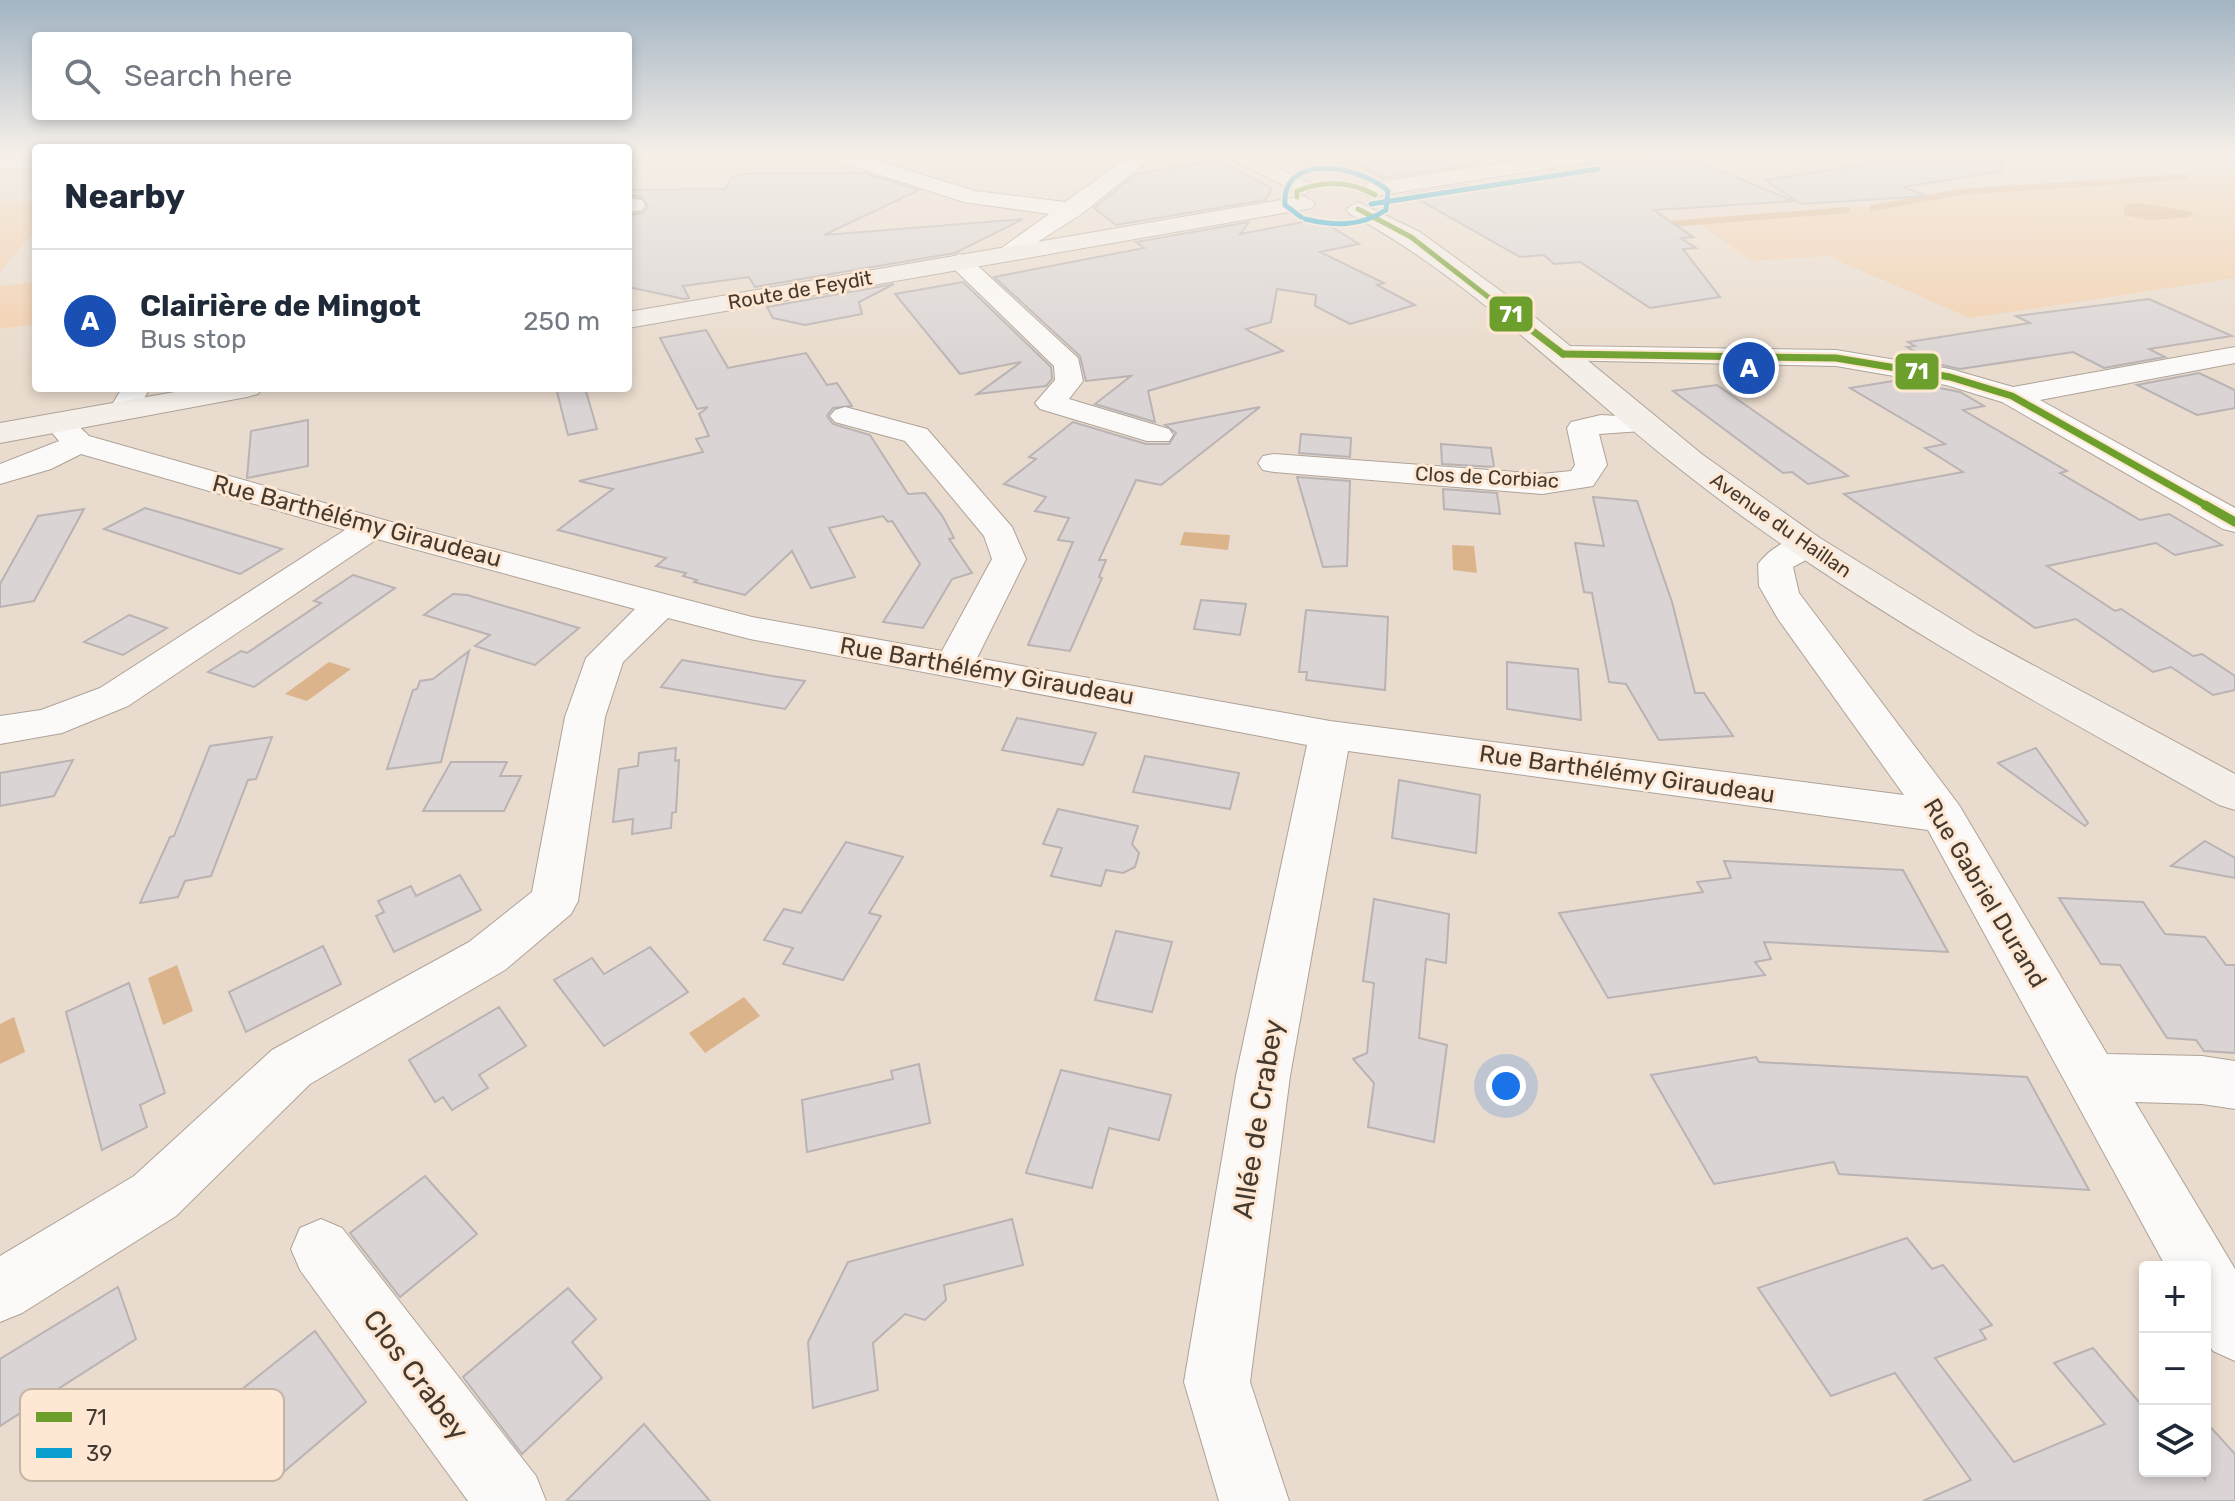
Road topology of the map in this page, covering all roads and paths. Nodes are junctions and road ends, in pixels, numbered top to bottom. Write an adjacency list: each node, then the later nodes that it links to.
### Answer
1 (1050, 225): 4 (street)
2 (1143, 225): 4 (street, Route de Feydit)
3 (1396, 225): 7 (street, Avenue du Haillan)
4 (1011, 252): 5 (street, Route de Feydit)
5 (959, 261): 6 (street, Route de Feydit); 16 (street)
6 (632, 319)
7 (1563, 354): 10 (street); 13 (street, Avenue du Haillan)
8 (2235, 355): 10 (street)
9 (204, 392): 11 (street)
10 (2012, 396): 19 (street)
11 (130, 399): 15 (street)
12 (845, 416): 23 (street)
13 (1645, 424): 17 (street, Clos de Corbiac); 21 (street, Avenue du Haillan)
14 (0, 433): 15 (street)
15 (68, 433): 18 (street); 20 (street, Rue Barthélémy Giraudeau)
16 (1158, 435)
17 (1274, 463)
18 (0, 474)
19 (2235, 522)
20 (372, 527): 22 (street, Rue Barthélémy Giraudeau); 24 (street)
21 (1807, 546): 26 (street, Avenue du Haillan); 27 (street, Rue Gabriel Durand)
22 (661, 604): 23 (street, Rue Barthélémy Giraudeau); 33 (street)
23 (954, 665): 25 (street, Rue Barthélémy Giraudeau)
24 (0, 730)
25 (1330, 735): 27 (street, Rue Barthélémy Giraudeau); 36 (street, Allée de Crabey)
26 (2235, 794)
27 (1943, 816): 28 (street, Rue Gabriel Durand)
28 (2092, 1077): 29 (street); 31 (street, Rue Gabriel Durand)
29 (2235, 1085)
30 (321, 1249): 35 (street, Clos Crabey)
31 (2196, 1261)
32 (2211, 1287): 34 (street)
33 (0, 1291)
34 (2235, 1329)
35 (511, 1501)
36 (1254, 1501)

